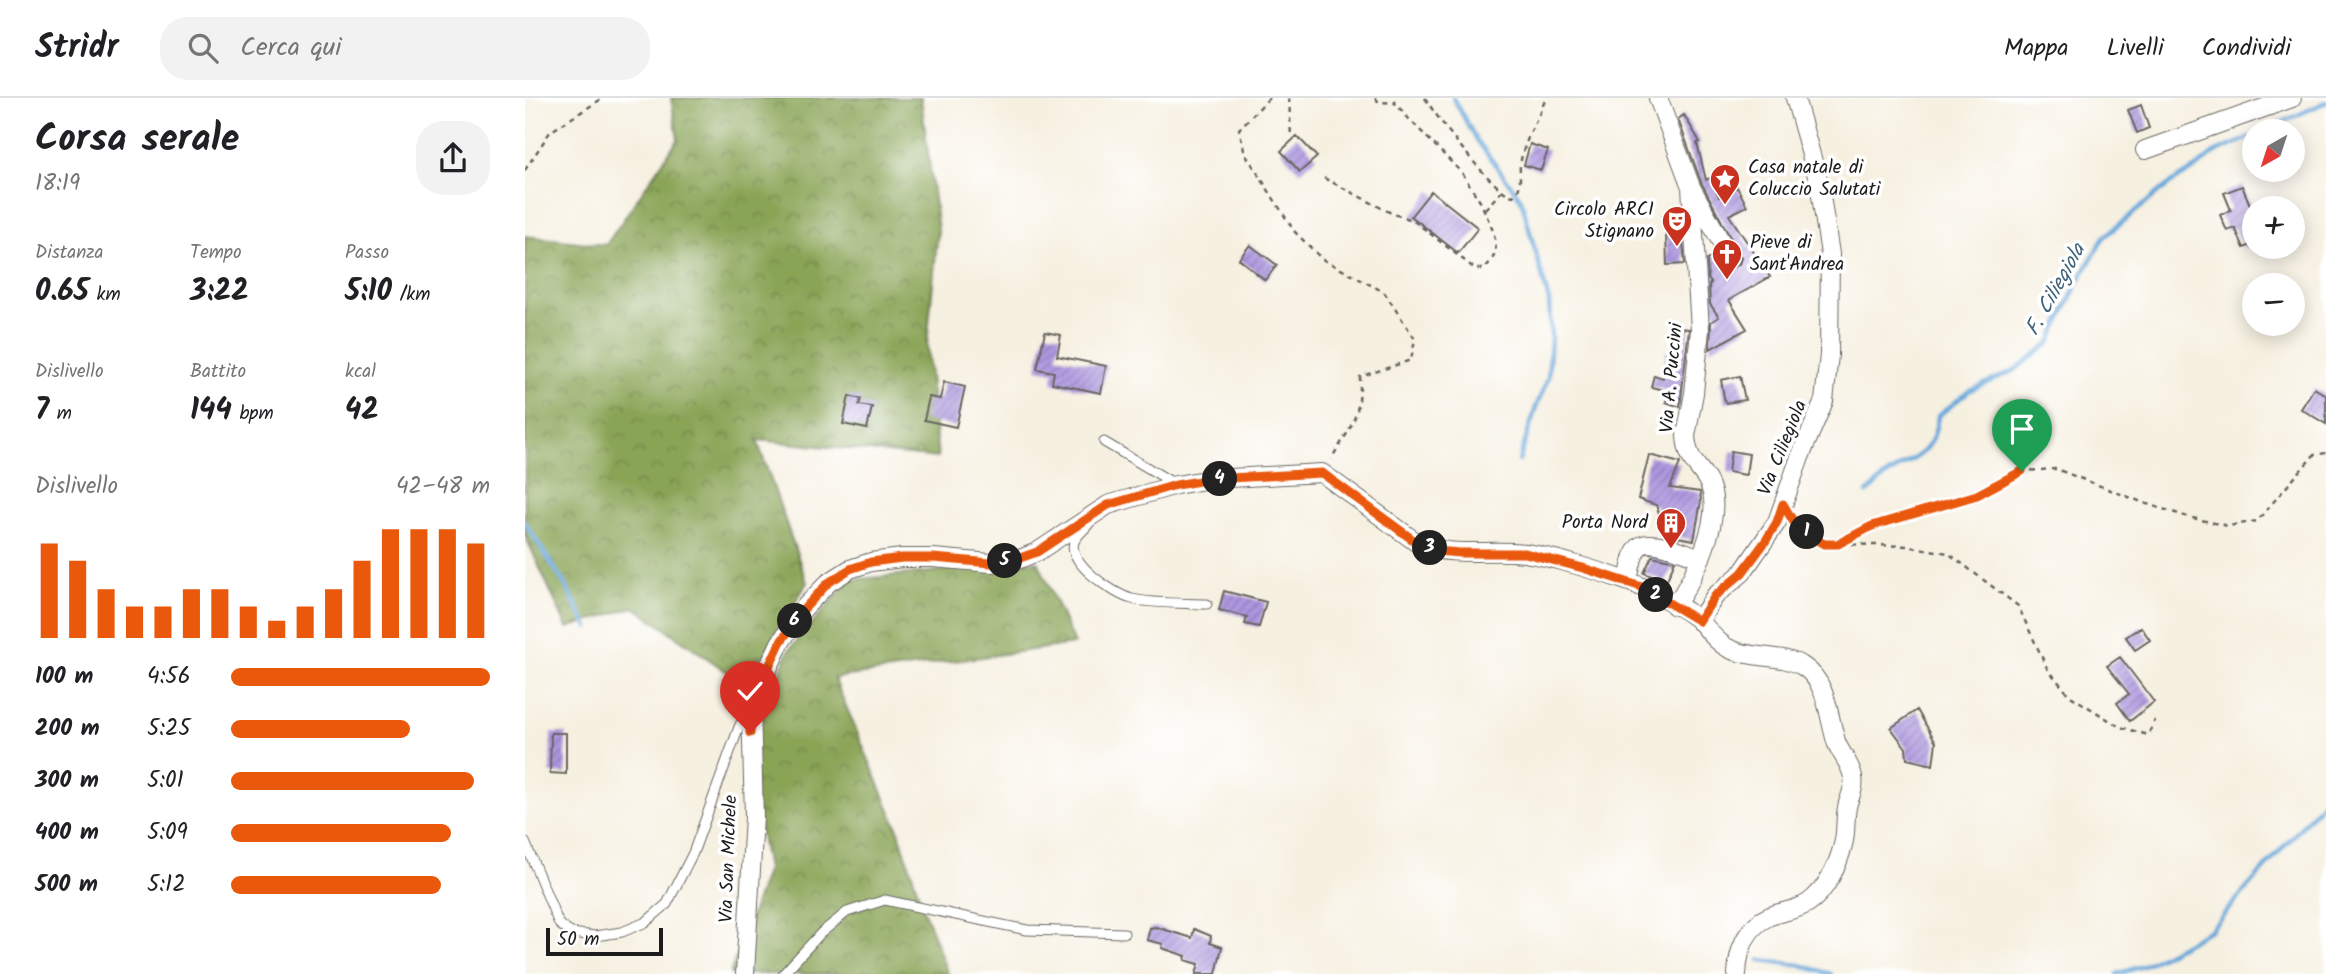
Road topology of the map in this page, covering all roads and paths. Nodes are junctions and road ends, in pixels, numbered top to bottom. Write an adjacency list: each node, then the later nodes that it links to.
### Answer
1 (603, 98): 14 (path)
2 (1269, 98): 22 (path)
3 (1289, 98): 12 (path)
4 (1375, 98): 11 (path)
5 (1396, 98): 11 (path)
6 (1425, 98): 17 (path)
7 (1546, 98): 17 (path)
8 (1658, 98): 16 (street)
9 (1795, 98): 24 (street, Via Ciliegiola)
10 (2292, 98): 13 (street)
11 (1395, 103): 18 (path)
12 (1291, 137)
13 (2145, 150)
14 (525, 170)
15 (1324, 178): 18 (path)
16 (1691, 187): 19 (street); 27 (street, Via A. Puccini)
17 (1502, 191): 18 (path)
18 (1484, 210)
19 (1730, 258)
20 (1104, 442): 23 (lane)
21 (2326, 453): 26 (path)
22 (1322, 473): 23 (street, Via San Michele); 28 (street)
23 (1176, 485): 25 (street, Via San Michele)
24 (1783, 504): 26 (path); 31 (street, Via Ciliegiola)
25 (1100, 510): 29 (lane); 32 (street, Via San Michele)
26 (1838, 544): 33 (path)
27 (1701, 558): 28 (street); 30 (street, Via A. Puccini)
28 (1628, 581): 30 (street)
29 (1207, 604)
30 (1675, 606): 31 (street)
31 (1699, 621): 38 (street)
32 (751, 705): 34 (lane); 36 (street, Via San Michele)
33 (2155, 720)
34 (525, 842)
35 (1124, 933): 37 (lane)
36 (745, 974)
37 (783, 974)
38 (1737, 974)

